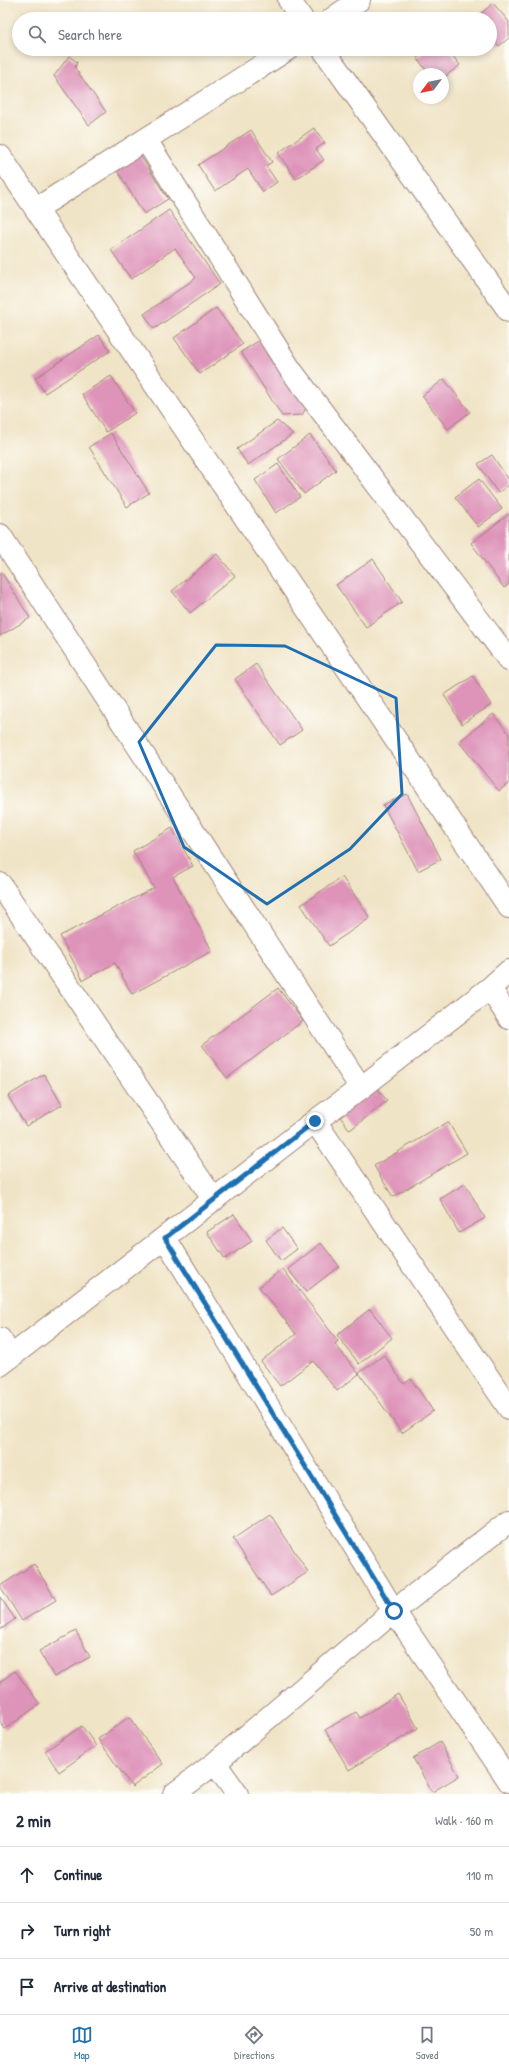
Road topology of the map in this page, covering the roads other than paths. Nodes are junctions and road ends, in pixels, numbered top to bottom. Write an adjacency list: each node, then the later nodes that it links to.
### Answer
1 (289, 0): 3 (street)
2 (359, 0): 4 (street)
3 (297, 12)
4 (342, 12)
5 (277, 56): 7 (street)
6 (328, 56): 10 (street)
7 (146, 140): 9 (street); 12 (street)
8 (0, 156): 9 (street)
9 (36, 209): 14 (street)
10 (509, 311)
11 (0, 535): 18 (street)
12 (509, 660)
13 (0, 884): 20 (street)
14 (509, 907)
15 (509, 971): 16 (street)
16 (490, 988): 17 (street); 18 (street)
17 (509, 1018)
18 (361, 1088): 19 (street)
19 (315, 1121): 20 (street); 23 (street)
20 (214, 1200): 21 (street)
21 (165, 1238): 22 (street); 25 (street)
22 (4, 1354)
23 (509, 1408)
24 (509, 1521): 25 (street)
25 (394, 1611): 26 (street); 27 (street)
26 (215, 1762): 28 (street); 29 (street)
27 (509, 1781)
28 (174, 1794)
29 (237, 1794)

